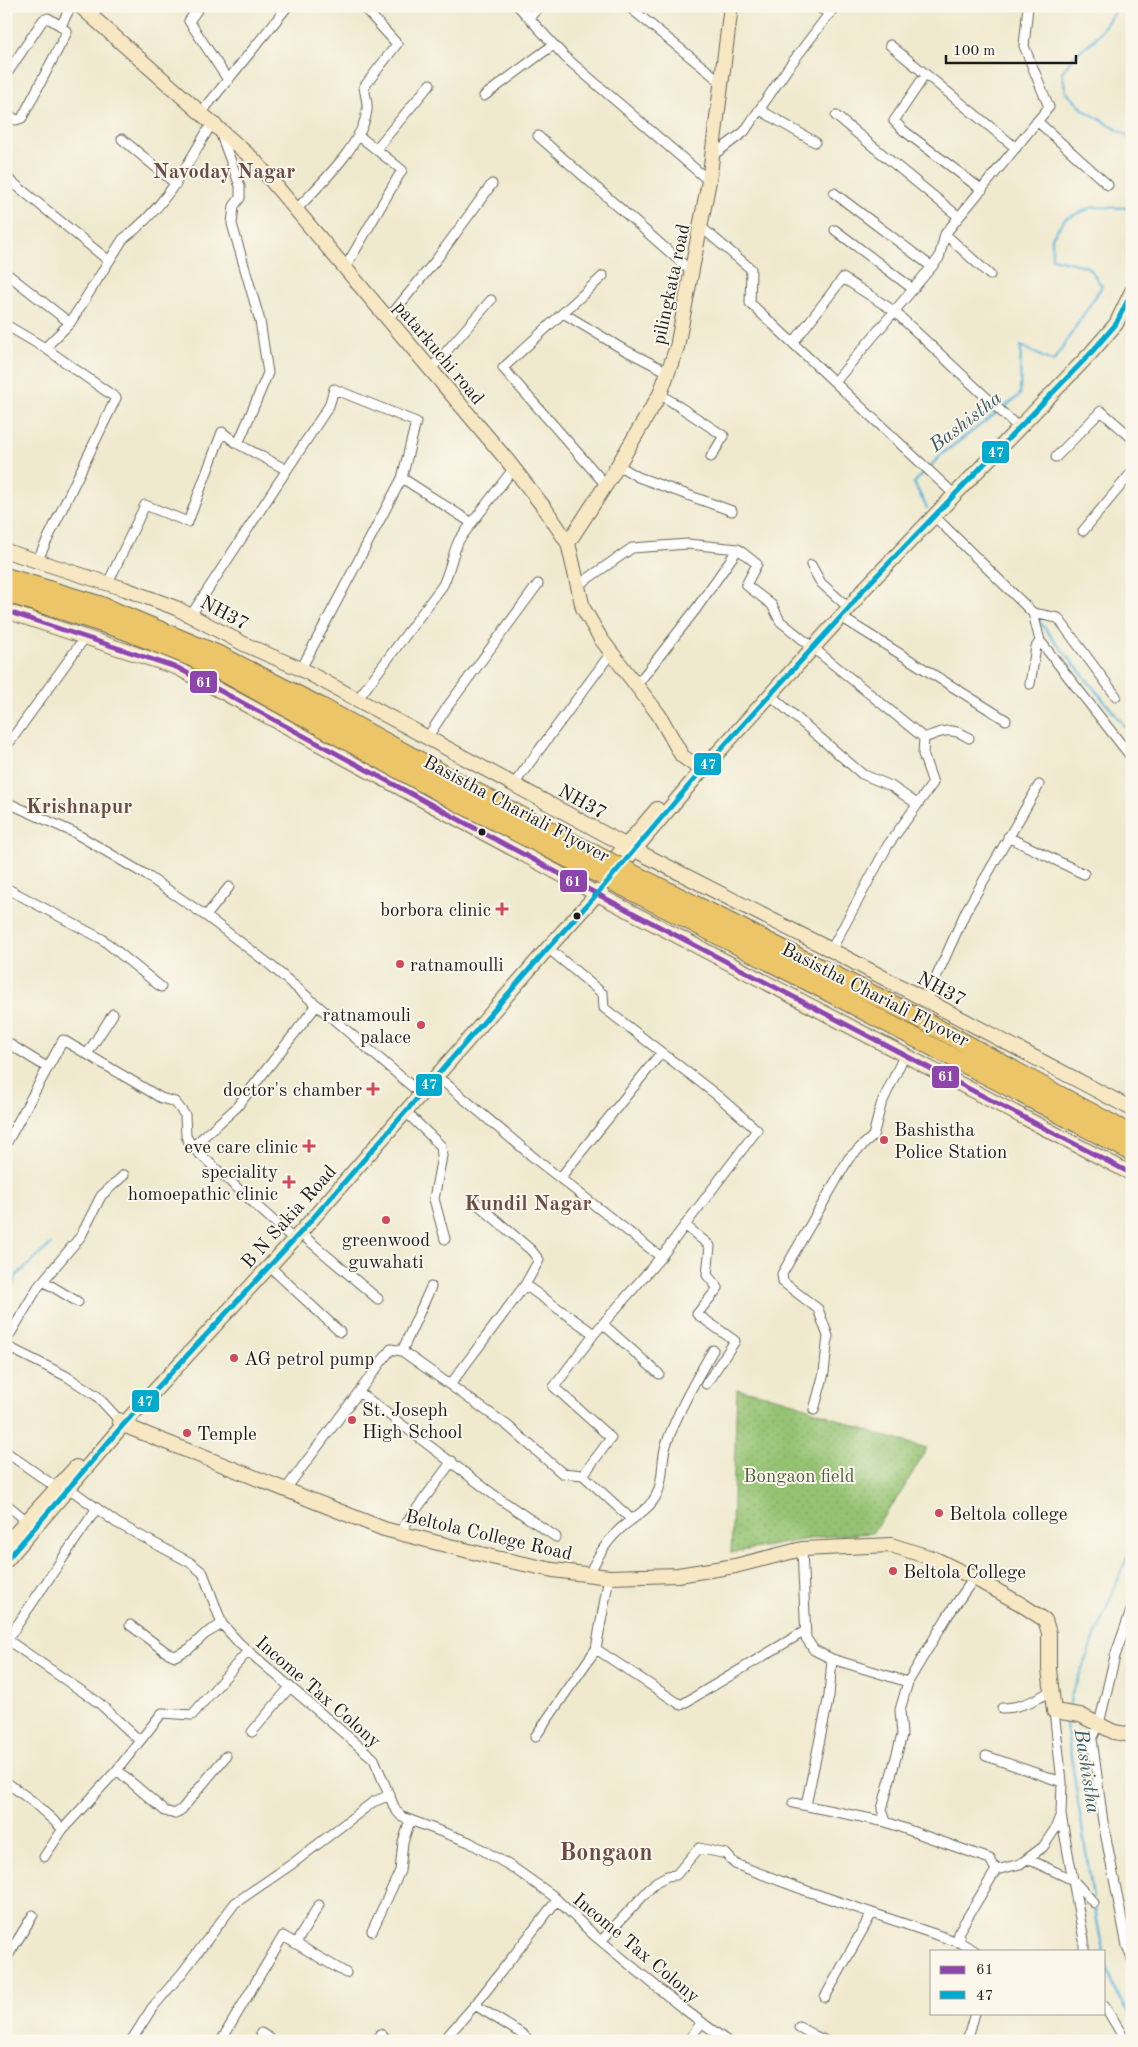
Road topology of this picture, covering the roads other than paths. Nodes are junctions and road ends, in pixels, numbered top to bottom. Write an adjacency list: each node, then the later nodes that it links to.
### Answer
1 (71, 6): 16 (street)
2 (80, 6): 12 (street, patarkuchi road)
3 (200, 6): 20 (street)
4 (288, 6): 20 (street)
5 (518, 6): 15 (street)
6 (540, 6): 15 (street)
7 (628, 6): 22 (street)
8 (731, 6): 22 (street, pilingkata road)
9 (817, 6): 14 (street)
10 (836, 6): 14 (street)
11 (1028, 6): 29 (street)
12 (95, 11): 27 (street, patarkuchi road)
13 (368, 12): 31 (street)
14 (830, 14): 25 (street)
15 (529, 18): 17 (street)
16 (61, 26): 19 (street); 26 (street)
17 (553, 44): 24 (street); 39 (street)
18 (890, 45): 35 (street)
19 (6, 75)
20 (228, 80): 27 (street)
21 (921, 81): 43 (street)
22 (721, 82): 37 (street, pilingkata road)
23 (430, 84): 36 (street)
24 (484, 96)
25 (760, 110): 34 (street); 37 (street)
26 (6, 113)
27 (201, 113): 30 (street, patarkuchi road)
28 (836, 116): 46 (street)
29 (1037, 121): 35 (street); 42 (street)
30 (216, 126): 40 (street); 45 (street, patarkuchi road); 73 (street)
31 (358, 135): 36 (street); 45 (street)
32 (538, 136): 53 (street)
33 (122, 139): 40 (street)
34 (815, 142)
35 (1016, 148): 43 (street)
36 (376, 149): 52 (street)
37 (712, 156): 39 (street, pilingkata road)
38 (6, 177): 50 (street)
39 (709, 180): 47 (street, pilingkata road)
40 (176, 184): 50 (street)
41 (492, 184): 62 (street)
42 (1108, 185)
43 (982, 190): 46 (street)
44 (834, 194): 51 (street)
45 (296, 210): 52 (street, patarkuchi road)
46 (959, 217): 49 (street)
47 (701, 227): 53 (street, pilingkata road); 65 (street)
48 (835, 230): 57 (street)
49 (945, 234): 51 (street); 55 (street)
50 (108, 261): 63 (street)
51 (932, 267): 57 (street)
52 (345, 268): 62 (street, patarkuchi road)
53 (691, 271): 68 (street, pilingkata road)
54 (6, 272): 63 (street)
55 (990, 274)
56 (603, 276): 61 (street)
57 (913, 289): 60 (street)
58 (1132, 291): 71 (street)
59 (491, 300): 67 (street)
60 (894, 312): 65 (street); 69 (street); 71 (street)
61 (563, 313): 68 (street); 81 (street)
62 (388, 319): 67 (street, patarkuchi road)
63 (70, 323): 66 (street)
64 (6, 325): 66 (street)
65 (793, 343): 69 (street)
66 (45, 348): 90 (street)
67 (431, 369): 77 (street, patarkuchi road)
68 (668, 372): 70 (street, pilingkata road)
69 (835, 382): 82 (street)
70 (660, 394): 74 (street); 76 (street, pilingkata road)
71 (1019, 428): 82 (street)
72 (1132, 438): 75 (street)
73 (238, 444): 78 (street); 93 (street)
74 (711, 457)
75 (1056, 457)
76 (618, 465): 81 (street, pilingkata road); 83 (street)
77 (514, 468): 85 (street); 87 (street, patarkuchi road)
78 (287, 470): 80 (street); 100 (street)
79 (1132, 472): 86 (street)
80 (402, 478): 85 (street); 105 (street)
81 (606, 485): 87 (street, pilingkata road)
82 (955, 495): 84 (street)
83 (732, 511)
84 (934, 516): 97 (street); 99 (street)
85 (472, 523): 110 (street)
86 (1083, 531)
87 (568, 543): 95 (street, patarkuchi road)
88 (738, 549): 95 (street); 103 (street); 107 (street)
89 (6, 551): 90 (street, NH37)
90 (37, 561): 93 (street, NH37)
91 (810, 565): 97 (street)
92 (6, 577): 144 (highway, Basistha Chariali Flyover, bridge)
93 (108, 583): 100 (street, NH37)
94 (538, 584): 112 (street)
95 (577, 586): 104 (street, patarkuchi road)
96 (6, 593): 147 (highway, Basistha Chariali Flyover, bridge)
97 (845, 609): 103 (street); 111 (street)
98 (6, 611): 101 (street)
99 (1032, 613): 102 (street); 109 (street)
100 (191, 614): 105 (street, NH37)
101 (86, 636): 115 (street); 127 (street)
102 (1040, 641): 106 (street); 116 (street)
103 (810, 645): 108 (street); 113 (street); 117 (street)
104 (611, 653): 107 (street, patarkuchi road); 118 (street)
105 (301, 669): 110 (street, NH37)
106 (1030, 684)
107 (636, 686): 117 (street, patarkuchi road)
108 (770, 695): 117 (street); 121 (street)
109 (1116, 696)
110 (357, 700): 112 (street, NH37)
111 (1006, 720)
112 (427, 738): 118 (street, NH37)
113 (924, 738): 114 (street); 121 (street)
114 (969, 738)
115 (6, 747)
116 (1132, 758)
117 (699, 768): 123 (street)
118 (514, 784): 123 (street, NH37)
119 (1039, 785): 122 (street)
120 (6, 802): 128 (street)
121 (917, 804): 130 (street)
122 (1008, 837): 124 (street); 132 (street)
123 (630, 847): 127 (street); 130 (street, NH37)
124 (1084, 874)
125 (229, 887): 128 (street)
126 (6, 888): 131 (street)
127 (593, 892): 129 (street, B N Sakia Road); 138 (street); 141 (street, B N Sakia Road)
128 (206, 916): 133 (street)
129 (548, 948): 136 (street); 143 (street, B N Sakia Road)
130 (832, 950): 132 (street, NH37)
131 (161, 987)
132 (926, 1000): 142 (street, NH37)
133 (317, 1004): 141 (street); 146 (street)
134 (113, 1014): 137 (street)
135 (6, 1042): 139 (street)
136 (661, 1053): 150 (street); 152 (street)
137 (87, 1054): 139 (street); 146 (street)
138 (905, 1054): 148 (street); 173 (street)
139 (48, 1068): 145 (street)
140 (444, 1082): 150 (street)
141 (415, 1090): 153 (street, B N Sakia Road)
142 (1132, 1109)
143 (406, 1112): 153 (street, B N Sakia Road); 154 (street)
144 (1132, 1134)
145 (6, 1144)
146 (192, 1148): 153 (street)
147 (1132, 1152)
148 (1132, 1174)
149 (124, 1176): 157 (street)
150 (560, 1178): 155 (street)
151 (474, 1201): 158 (street)
152 (685, 1225): 155 (street); 170 (street)
153 (294, 1234): 156 (street, B N Sakia Road); 160 (street); 174 (street, B N Sakia Road)
154 (445, 1239)
155 (661, 1257): 162 (street)
156 (269, 1266): 163 (street); 174 (street, B N Sakia Road)
157 (43, 1281): 161 (street); 165 (street)
158 (525, 1285): 164 (street); 171 (street)
159 (431, 1287): 168 (street)
160 (378, 1298)
161 (78, 1302)
162 (603, 1324): 164 (street); 169 (street)
163 (340, 1332)
164 (594, 1334): 177 (street)
165 (6, 1341)
166 (6, 1346): 174 (street)
167 (713, 1350): 182 (street)
168 (402, 1351): 171 (street); 172 (street)
169 (660, 1374)
170 (706, 1384)
171 (450, 1385): 177 (street)
172 (359, 1392): 176 (street); 179 (street)
173 (814, 1410)
174 (121, 1422): 178 (street, B N Sakia Road); 179 (street, Beltola College Road)
175 (6, 1452): 178 (street, Income Tax Colony)
176 (452, 1462): 184 (street); 185 (street)
177 (583, 1476): 182 (street)
178 (63, 1486): 181 (street, Income Tax Colony); 183 (street, B N Sakia Road); 188 (street, B N Sakia Road)
179 (285, 1490): 184 (street, Beltola College Road)
180 (6, 1504): 183 (street)
181 (97, 1508): 193 (street, Income Tax Colony); 197 (street)
182 (631, 1520): 189 (street)
183 (28, 1521): 186 (street, B N Sakia Road)
184 (399, 1533): 189 (street, Beltola College Road)
185 (556, 1537)
186 (6, 1544)
187 (802, 1549): 190 (street, Beltola College Road); 191 (street, Beltola College Road); 196 (street)
188 (6, 1561)
189 (589, 1574): 190 (street, Beltola College Road)
190 (608, 1577): 198 (street)
191 (974, 1578): 201 (street); 203 (street, Beltola College Road)
192 (1132, 1608): 194 (street)
193 (222, 1624): 195 (street); 199 (street, Income Tax Colony)
194 (1129, 1624): 206 (street)
195 (130, 1625)
196 (806, 1631): 198 (street); 200 (street)
197 (6, 1639): 210 (street)
198 (596, 1649): 209 (street)
199 (248, 1651): 202 (street, Income Tax Colony); 210 (street)
200 (832, 1659): 201 (street); 218 (street)
201 (908, 1682): 221 (street)
202 (290, 1687): 207 (street); 216 (street, Income Tax Colony)
203 (1052, 1690): 204 (street); 205 (street, Beltola College Road)
204 (1002, 1708)
205 (1058, 1711): 206 (street); 215 (street)
206 (1099, 1724): 208 (street); 239 (street)
207 (252, 1732)
208 (1132, 1735)
209 (535, 1737)
210 (140, 1741): 213 (street)
211 (226, 1756): 213 (street)
212 (986, 1756): 215 (street)
213 (117, 1770): 222 (street)
214 (6, 1782): 222 (street)
215 (1062, 1782): 219 (street)
216 (390, 1795): 220 (street, Income Tax Colony); 250 (street)
217 (793, 1803): 218 (street)
218 (806, 1805): 221 (street)
219 (1061, 1814): 224 (street); 226 (street)
220 (410, 1821): 227 (street, Income Tax Colony); 232 (street)
221 (886, 1822): 225 (street)
222 (63, 1829): 223 (street)
223 (44, 1857)
224 (1028, 1858): 225 (street); 226 (street)
225 (996, 1870): 234 (street)
226 (1073, 1880): 228 (street); 237 (street)
227 (557, 1900): 233 (street, Income Tax Colony); 242 (street)
228 (1094, 1903)
229 (319, 1905): 235 (street)
230 (872, 1913): 233 (street); 234 (street); 241 (street)
231 (33, 1914): 238 (street)
232 (372, 1931)
233 (601, 1941): 245 (street, Income Tax Colony)
234 (961, 1942): 236 (street)
235 (296, 1943): 240 (street); 251 (street)
236 (973, 1950)
237 (1084, 1950)
238 (6, 1959)
239 (1132, 1959)
240 (346, 1973)
241 (825, 1997)
242 (474, 2005): 254 (street); 255 (street)
243 (1106, 2008): 260 (street)
244 (975, 2014): 259 (street)
245 (702, 2022): 256 (street); 257 (street, Income Tax Colony)
246 (799, 2027): 249 (street)
247 (262, 2034): 252 (street)
248 (380, 2034): 253 (street)
249 (812, 2038): 258 (street)
250 (131, 2041)
251 (220, 2041)
252 (274, 2041)
253 (390, 2041)
254 (444, 2041)
255 (530, 2041)
256 (688, 2041)
257 (727, 2041)
258 (826, 2041)
259 (967, 2041)
260 (1123, 2041)

